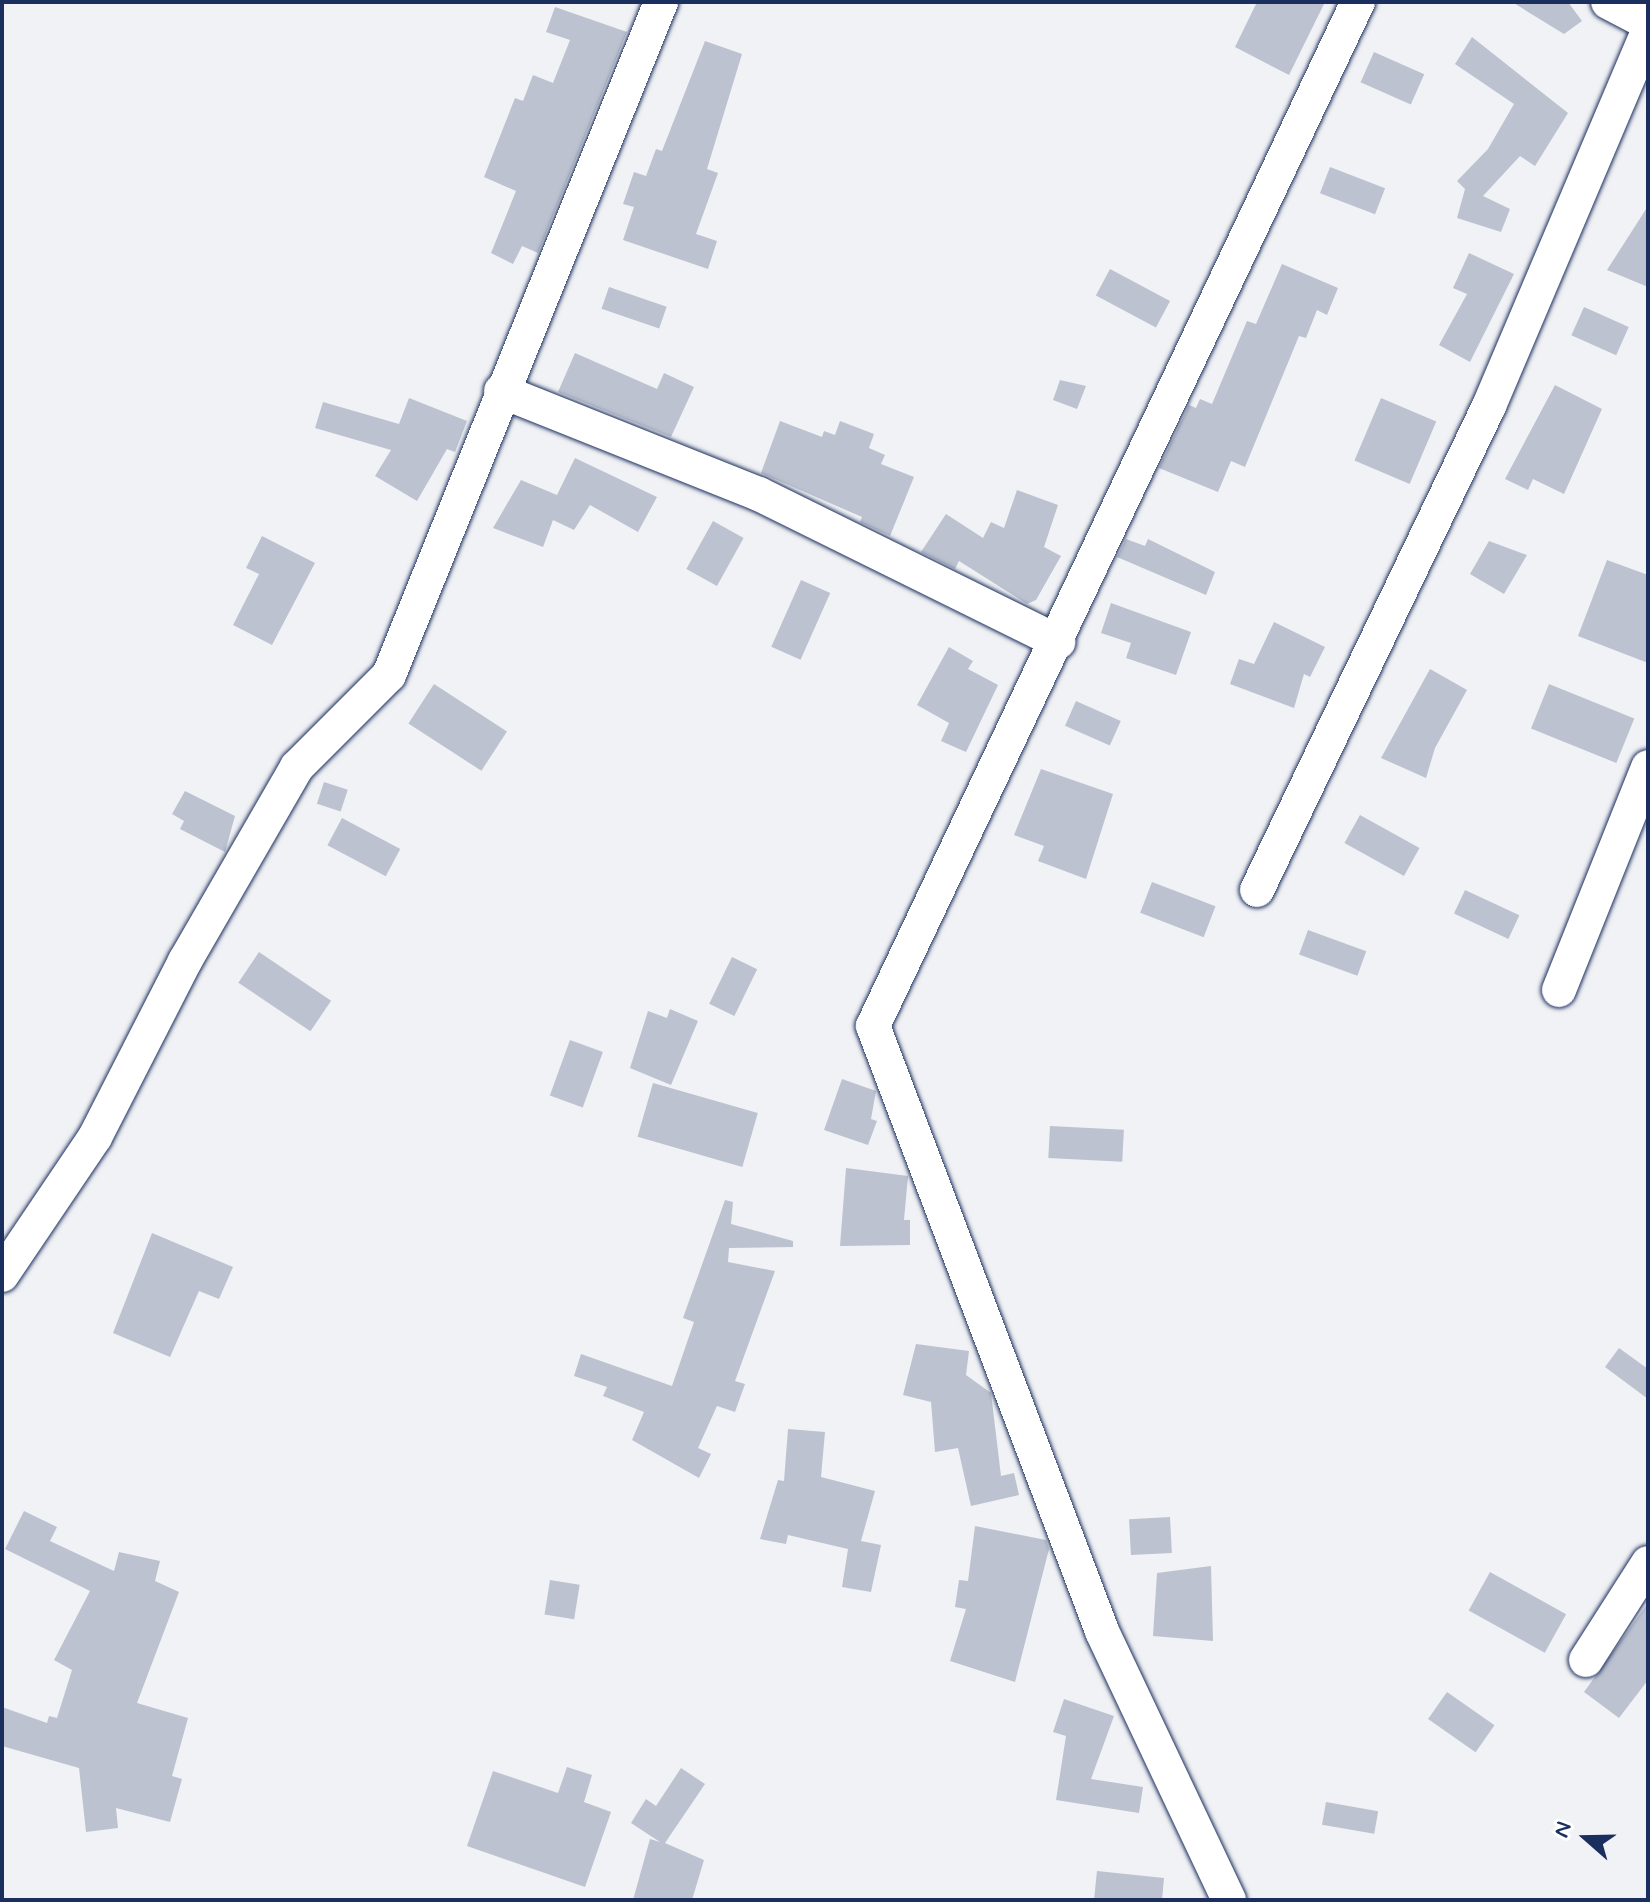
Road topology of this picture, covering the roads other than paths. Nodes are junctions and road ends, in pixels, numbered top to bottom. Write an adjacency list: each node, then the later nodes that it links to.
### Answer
1 (661, 2): 6 (street)
2 (1358, 2): 7 (street)
3 (1608, 2): 4 (street)
4 (1648, 23)
5 (1648, 31): 9 (street)
6 (501, 391): 7 (street); 11 (street)
7 (1058, 642): 14 (street)
8 (1648, 767): 10 (street)
9 (1257, 890)
10 (1559, 990)
11 (2, 1275)
12 (1648, 1563): 13 (street)
13 (1586, 1660)
14 (1229, 1900)

